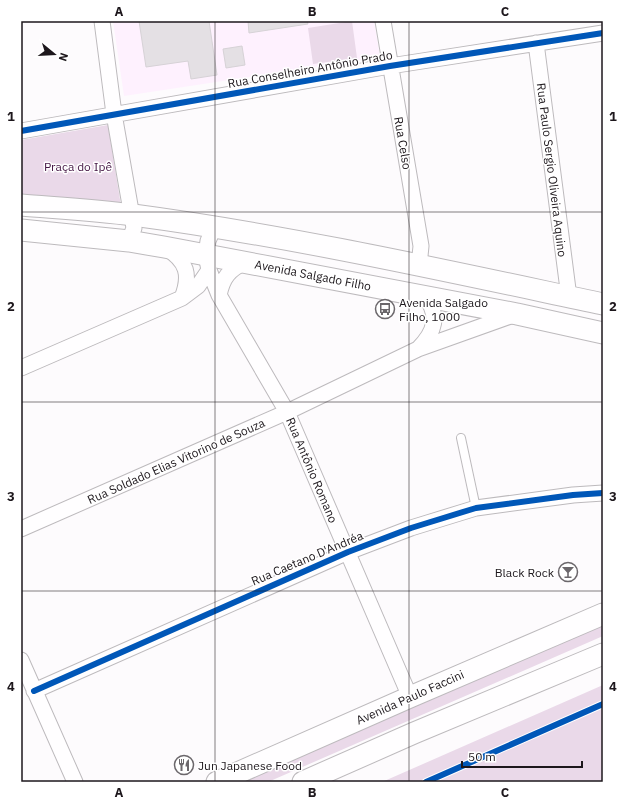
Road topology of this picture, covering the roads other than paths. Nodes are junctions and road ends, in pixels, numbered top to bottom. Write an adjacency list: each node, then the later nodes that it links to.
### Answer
1 (102, 21): 6 (street)
2 (383, 21): 5 (street, Rua Celso)
3 (603, 33): 4 (street, Rua Conselheiro Antônio Prado)
4 (536, 43): 5 (street, Rua Conselheiro Antônio Prado); 19 (street, Rua Paulo Sergio Oliveira Aquino)
5 (390, 66): 6 (street, Rua Conselheiro Antônio Prado); 16 (street, Rua Celso)
6 (114, 114): 7 (street, Rua Conselheiro Antônio Prado); 9 (street)
7 (21, 131)
8 (21, 205): 9 (main road)
9 (131, 215): 10 (main road); 12 (street)
10 (214, 227): 15 (street); 16 (main road)
11 (21, 230): 12 (main road, Avenida Salgado Filho)
12 (129, 241): 13 (main road, Avenida Salgado Filho)
13 (164, 247): 15 (main road, Avenida Salgado Filho); 20 (street)
14 (245, 262): 15 (main road, Avenida Salgado Filho); 17 (street); 18 (main road, Avenida Salgado Filho)
15 (208, 263): 17 (street, Rua Antônio Romano); 20 (street)
16 (417, 264): 19 (main road)
17 (219, 294): 26 (street, Rua Antônio Romano)
18 (425, 296): 22 (main road, Avenida Salgado Filho); 24 (street, Rua Soldado Elias Vitorino de Souza)
19 (569, 297): 21 (main road)
20 (182, 298): 25 (street)
21 (603, 304)
22 (516, 314): 23 (main road, Avenida Salgado Filho); 24 (street, Rua Soldado Elias Vitorino de Souza)
23 (603, 333)
24 (418, 349): 26 (street, Rua Soldado Elias Vitorino de Souza)
25 (21, 368)
26 (287, 412): 30 (street, Rua Soldado Elias Vitorino de Souza); 31 (street, Rua Antônio Romano)
27 (461, 438): 29 (lane)
28 (603, 493): 29 (street, Rua Caetano D'Andréa)
29 (476, 508): 31 (street, Rua Caetano D'Andréa)
30 (21, 529)
31 (348, 552): 35 (street, Rua Caetano D'Andréa); 36 (street, Rua Antônio Romano)
32 (603, 614): 36 (main road, Avenida Paulo Faccini)
33 (603, 654): 39 (main road)
34 (21, 660): 35 (street)
35 (34, 691): 37 (street)
36 (410, 697): 38 (main road, Avenida Paulo Faccini)
37 (75, 782)
38 (217, 782)
39 (303, 782)

